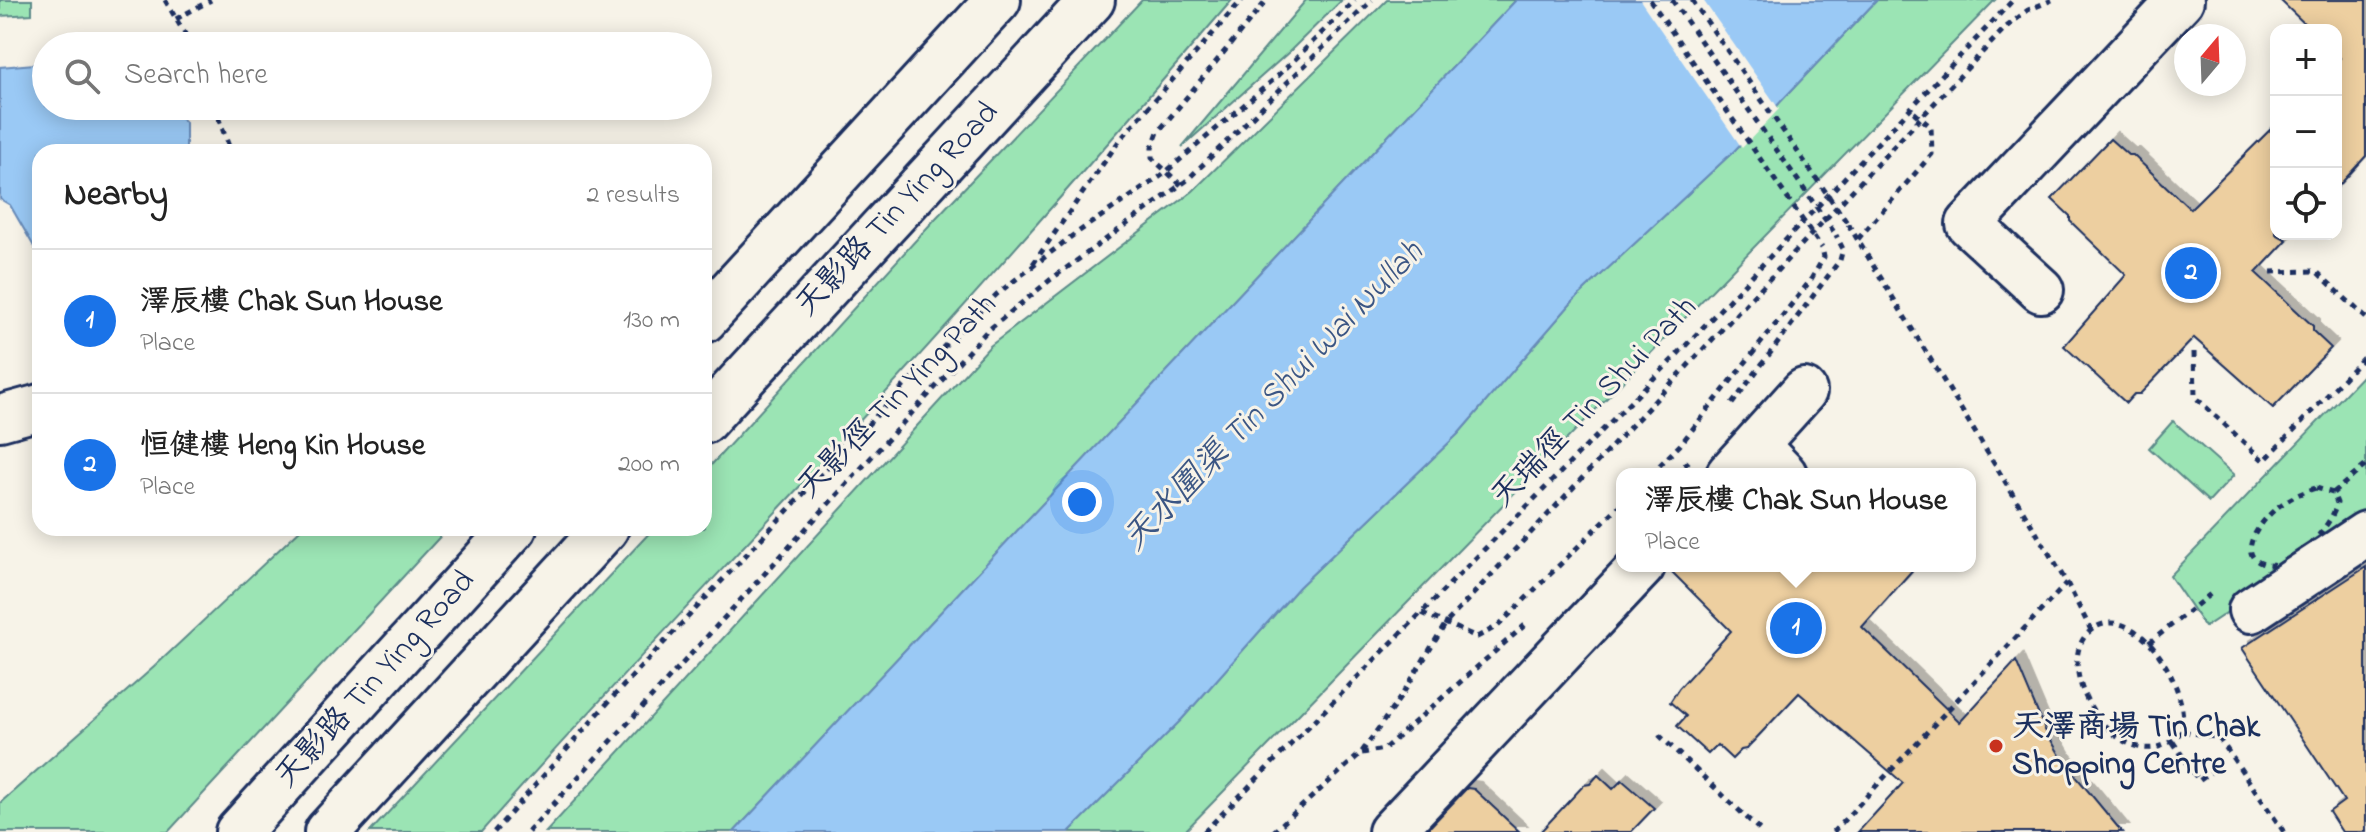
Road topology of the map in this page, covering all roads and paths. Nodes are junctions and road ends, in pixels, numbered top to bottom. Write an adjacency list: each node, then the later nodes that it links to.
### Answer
1 (165, 0): 15 (path)
2 (211, 0): 15 (path)
3 (998, 0): 27 (main road)
4 (1092, 0): 34 (main road, 天影路 Tin Ying Road)
5 (1242, 0): 24 (path)
6 (1267, 0): 21 (path)
7 (1355, 0): 21 (path)
8 (1372, 0): 22 (path, 天影徑 Tin Ying Path)
9 (1650, 0): 38 (path, bridge)
10 (1672, 0): 33 (path, bridge)
11 (1692, 0): 23 (path, bridge)
12 (2013, 0): 17 (path, 天瑞徑 Tin Shui Path)
13 (2052, 0): 18 (path)
14 (2181, 0): 26 (main road)
15 (176, 19): 16 (path)
16 (184, 32)
17 (1910, 109): 18 (path); 50 (path, 天瑞徑 Tin Shui Path)
18 (1921, 118): 23 (path); 51 (path)
19 (219, 120): 20 (path)
20 (228, 144)
21 (1167, 172): 22 (path); 24 (path)
22 (1181, 185): 63 (path, 天影徑 Tin Ying Path)
23 (1858, 239): 48 (path)
24 (1030, 268): 62 (path)
25 (2271, 272): 28 (path)
26 (2041, 290)
27 (712, 311)
28 (2366, 318)
29 (2194, 352): 30 (path)
30 (2366, 355)
31 (1804, 391): 36 (main road)
32 (32, 409): 35 (main road)
33 (1728, 410)
34 (712, 412)
35 (0, 418)
36 (1740, 463): 39 (path)
37 (2366, 465): 40 (path)
38 (1657, 468)
39 (1711, 468)
40 (2333, 493): 45 (path); 45 (path)
41 (1616, 509): 51 (path)
42 (2366, 534): 49 (main road)
43 (507, 536): 60 (main road, 天影路 Tin Ying Road)
44 (599, 536): 61 (main road, 天影路 Tin Ying Road)
45 (2254, 559): 46 (path)
46 (2243, 568)
47 (1636, 572): 66 (main road)
48 (2067, 583): 53 (path); 68 (path)
49 (2236, 598): 54 (path)
50 (1422, 613): 51 (path); 64 (path, 天瑞徑 Tin Shui Path)
51 (1446, 623): 58 (path)
52 (1526, 624): 58 (path)
53 (2091, 630): 54 (path); 57 (path)
54 (2149, 643): 55 (path)
55 (2182, 731): 57 (path); 69 (path)
56 (1659, 735): 67 (path)
57 (2173, 742): 59 (path)
58 (1361, 753): 65 (path)
59 (2210, 773)
60 (238, 832)
61 (327, 832)
62 (494, 832)
63 (528, 832)
64 (1204, 832)
65 (1273, 832)
66 (1391, 832)
67 (1762, 832)
68 (1833, 832)
69 (2284, 832)

